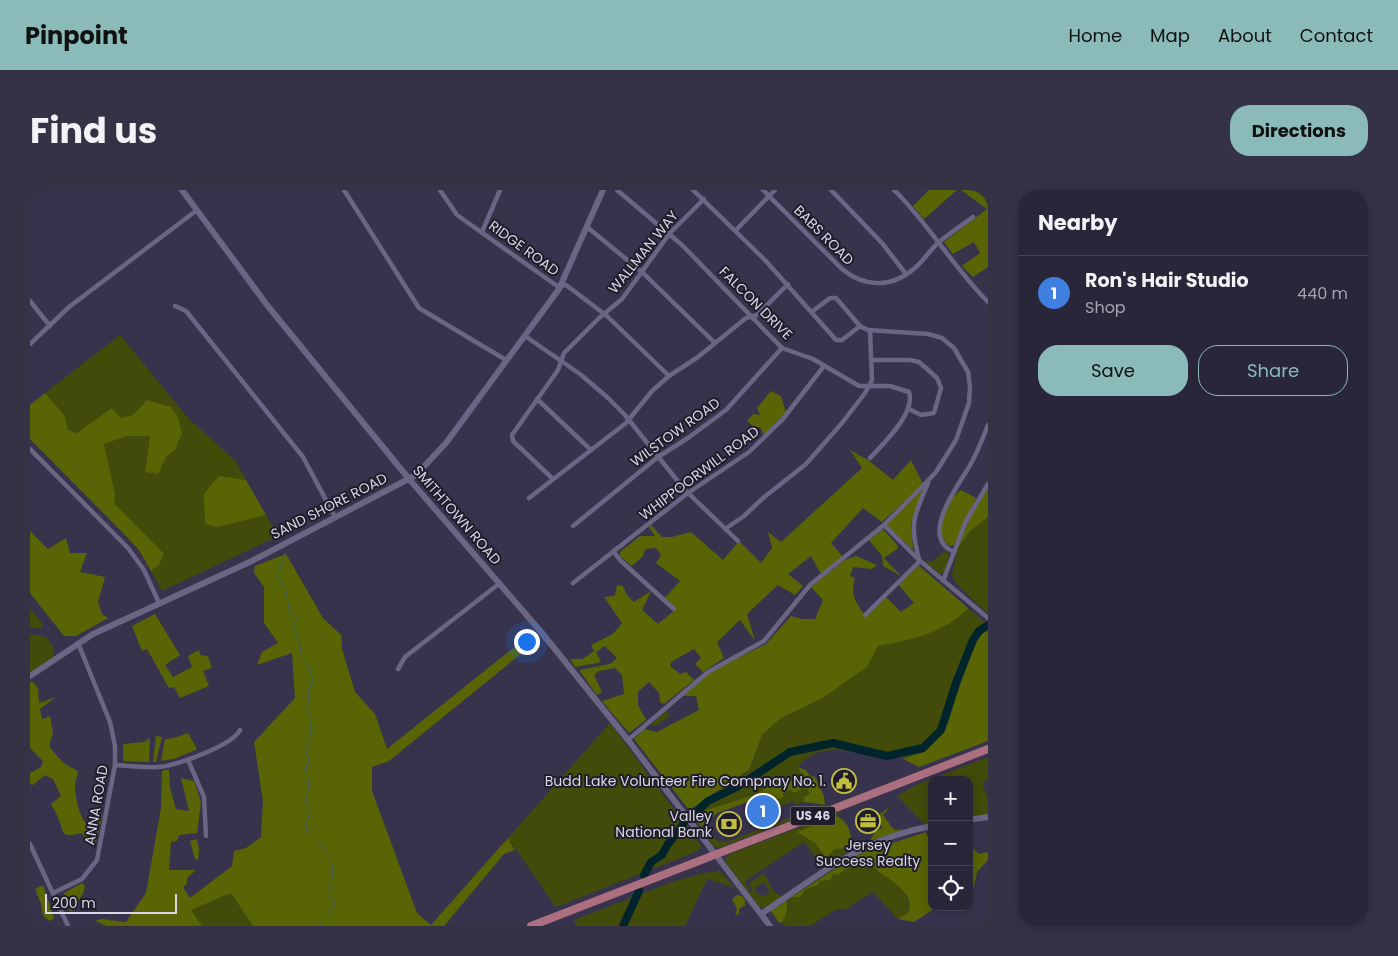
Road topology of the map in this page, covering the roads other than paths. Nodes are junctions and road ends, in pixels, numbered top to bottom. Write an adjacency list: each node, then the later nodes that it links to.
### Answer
1 (182, 190): 14 (street, SMITHTOWN ROAD)
2 (344, 190): 38 (street)
3 (440, 190): 18 (street, RIDGE ROAD)
4 (500, 190): 18 (street)
5 (603, 190): 16 (street, SAND SHORE ROAD)
6 (617, 190): 19 (street, FALCON DRIVE)
7 (693, 190): 13 (street)
8 (763, 190): 12 (street, BABS ROAD)
9 (775, 190): 12 (street)
10 (831, 190): 22 (street)
11 (894, 190): 20 (street)
12 (769, 196): 17 (street); 22 (street, BABS ROAD)
13 (704, 199): 17 (street); 19 (street, WALLMAN WAY)
14 (196, 210): 31 (street); 52 (street, SMITHTOWN ROAD)
15 (973, 217): 20 (street, BABS ROAD)
16 (587, 227): 21 (street); 24 (street, SAND SHORE ROAD)
17 (736, 230): 23 (street)
18 (482, 232): 24 (street, RIDGE ROAD)
19 (670, 233): 21 (street, WALLMAN WAY); 30 (street, FALCON DRIVE)
20 (939, 242): 22 (street, BABS ROAD); 26 (street)
21 (642, 272): 29 (street, WALLMAN WAY); 35 (street)
22 (906, 274)
23 (788, 284): 28 (street); 30 (street)
24 (561, 285): 29 (street, RIDGE ROAD); 34 (street, SAND SHORE ROAD)
25 (30, 301): 31 (street)
26 (988, 302)
27 (175, 306): 58 (street)
28 (813, 312): 32 (street); 32 (street)
29 (603, 314): 39 (street, WALLMAN WAY); 42 (street, RIDGE ROAD)
30 (752, 316): 35 (street); 37 (street, FALCON DRIVE)
31 (50, 326): 36 (street)
32 (860, 326): 33 (street)
33 (870, 330): 40 (street); 54 (street)
34 (525, 336): 38 (street, SAND SHORE ROAD); 39 (street)
35 (715, 343): 42 (street)
36 (30, 344)
37 (782, 348): 41 (street, FALCON DRIVE); 50 (street, WILSTOW ROAD)
38 (506, 360): 52 (street, SAND SHORE ROAD)
39 (561, 360): 44 (street, WALLMAN WAY); 46 (street)
40 (872, 360): 43 (street); 45 (street)
41 (824, 366): 43 (street, FALCON DRIVE); 56 (street, WHIPPOORWILL ROAD)
42 (669, 376): 46 (street)
43 (869, 386): 45 (street, FALCON DRIVE); 61 (street)
44 (538, 399): 49 (street); 53 (street, WALLMAN WAY)
45 (908, 409): 51 (street)
46 (629, 420): 49 (street); 50 (street)
47 (988, 425): 64 (street)
48 (30, 449): 69 (street)
49 (591, 450): 53 (street)
50 (658, 457): 56 (street); 60 (street, WILSTOW ROAD)
51 (870, 458)
52 (409, 479): 58 (street, SAND SHORE ROAD); 67 (street, SMITHTOWN ROAD)
53 (553, 479): 57 (street)
54 (930, 479): 59 (street); 65 (street)
55 (988, 484): 64 (street)
56 (688, 493): 61 (street); 63 (street, WHIPPOORWILL ROAD)
57 (530, 498)
58 (335, 517): 69 (street, SAND SHORE ROAD)
59 (884, 525): 65 (street); 77 (street)
60 (573, 526)
61 (725, 529): 62 (street)
62 (738, 541)
63 (614, 552): 68 (street, WHIPPOORWILL ROAD); 70 (street)
64 (954, 552): 66 (street)
65 (920, 561): 66 (street); 71 (street)
66 (943, 580): 72 (street)
67 (500, 582): 74 (street); 77 (street, SMITHTOWN ROAD)
68 (573, 583)
69 (159, 603): 73 (street, SAND SHORE ROAD)
70 (674, 609)
71 (865, 615)
72 (988, 618)
73 (78, 643): 75 (street, SAND SHORE ROAD); 80 (street, ANNA ROAD)
74 (398, 669)
75 (30, 676)
76 (240, 730): 79 (street)
77 (628, 740): 86 (street, SMITHTOWN ROAD)
78 (988, 749): 86 (main road, US 46)
79 (188, 760): 80 (street); 84 (street)
80 (115, 765): 87 (street, ANNA ROAD)
81 (988, 817): 82 (street)
82 (973, 819)
83 (928, 827): 88 (street)
84 (206, 836)
85 (30, 844): 87 (street)
86 (715, 854): 88 (street, SMITHTOWN ROAD); 90 (main road, US 46)
87 (53, 893): 89 (street)
88 (761, 914): 91 (street, SMITHTOWN ROAD)
89 (68, 926)
90 (531, 926)
91 (770, 926)

